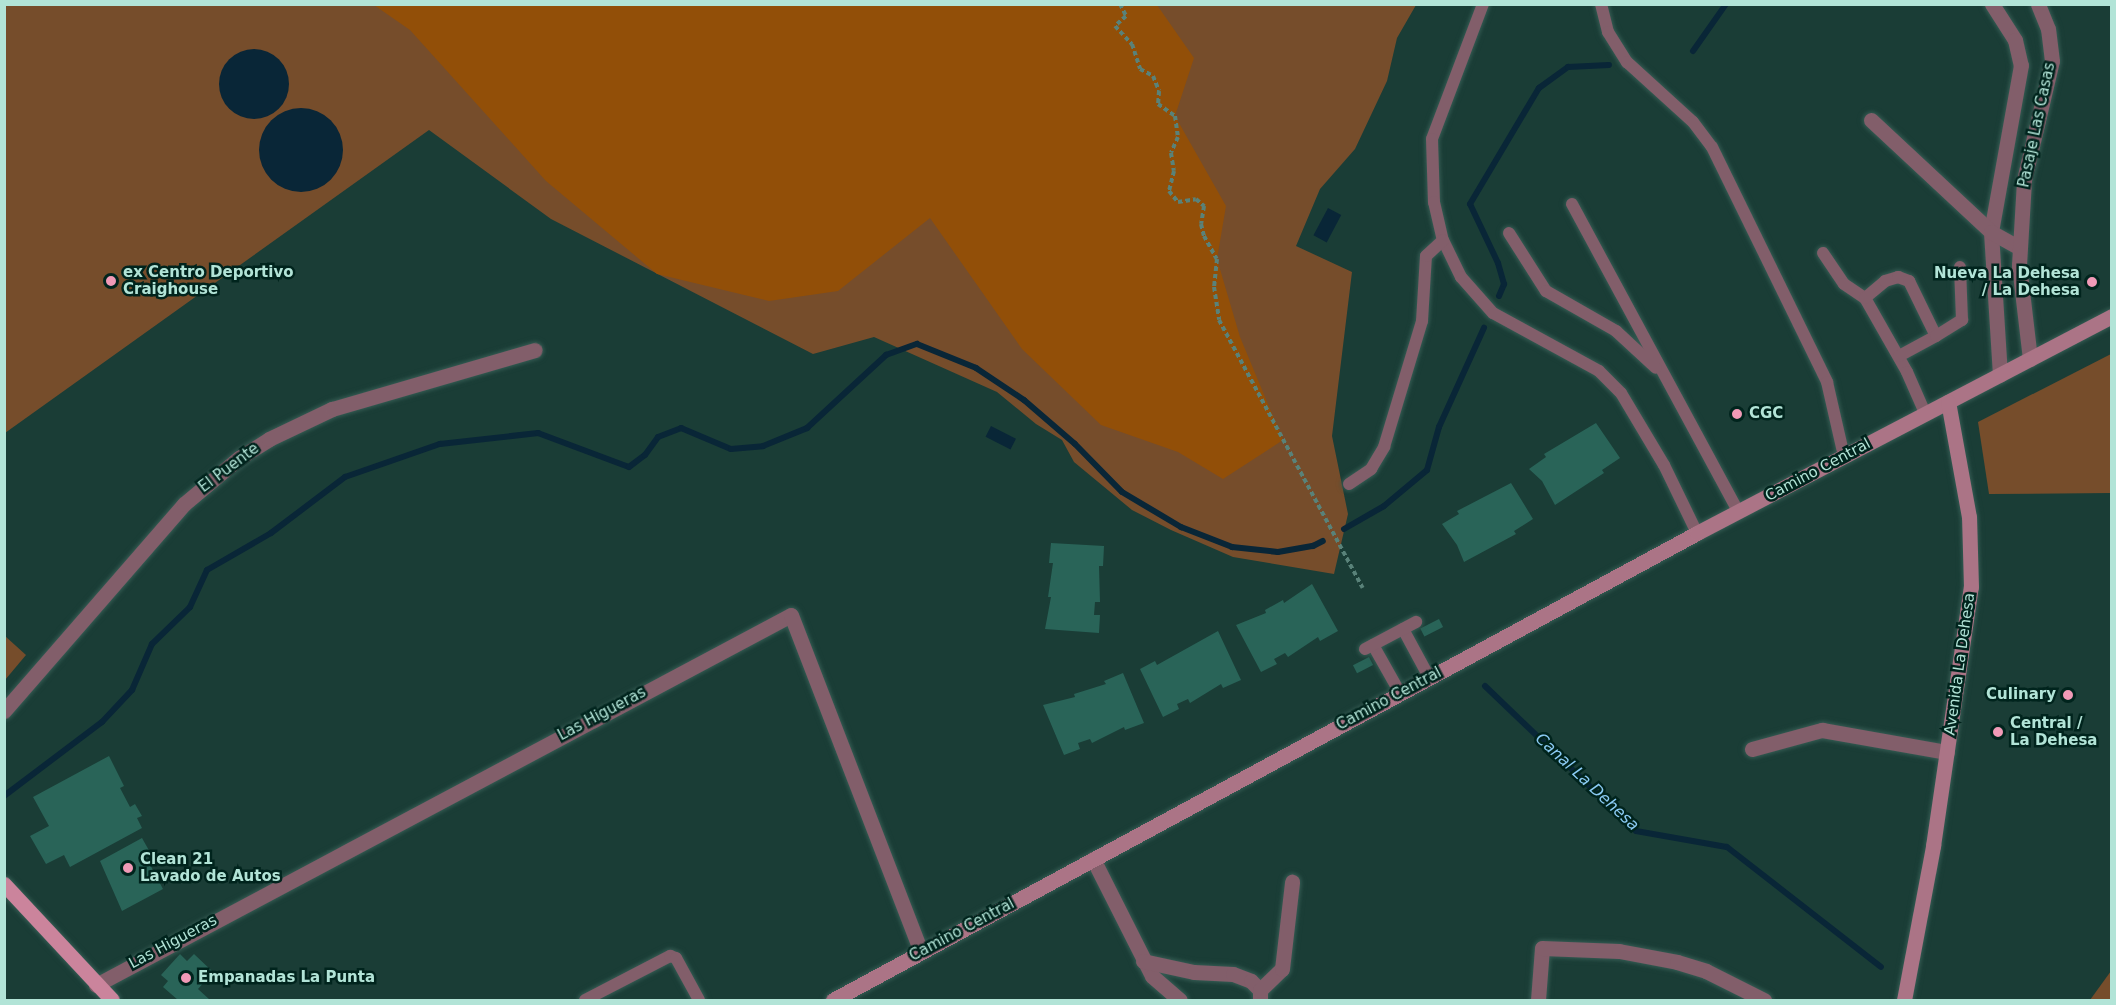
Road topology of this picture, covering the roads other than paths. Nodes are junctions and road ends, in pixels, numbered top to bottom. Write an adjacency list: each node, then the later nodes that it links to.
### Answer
1 (1483, 4): 9 (lane)
2 (1601, 4): 23 (lane)
3 (1992, 4): 7 (street, Pasaje Las Casas)
4 (2038, 4): 10 (street, Pasaje Las Casas)
5 (1871, 120): 7 (street)
6 (1572, 204): 19 (lane)
7 (1991, 232): 10 (street); 20 (street, Pasaje Las Casas)
8 (1509, 233): 19 (lane)
9 (1443, 240): 24 (lane); 26 (lane)
10 (2020, 248): 18 (street, Pasaje Las Casas)
11 (1823, 253): 13 (lane)
12 (1960, 267): 15 (lane)
13 (1864, 298): 15 (lane); 17 (lane)
14 (2112, 316): 18 (main road)
15 (1936, 336): 17 (lane)
16 (535, 350): 31 (street, El Puente)
17 (1899, 356): 22 (lane)
18 (2030, 359): 20 (main road)
19 (1663, 374): 25 (lane)
20 (2000, 375): 21 (main road)
21 (1948, 402): 22 (main road, Camino Central); 33 (main road, Avenida La Dehesa)
22 (1925, 413): 23 (main road, Camino Central)
23 (1844, 456): 25 (main road, Camino Central)
24 (1349, 484)
25 (1738, 511): 26 (main road, Camino Central)
26 (1697, 532): 29 (main road, Camino Central)
27 (1416, 622): 28 (lane)
28 (1403, 629): 29 (lane); 30 (lane)
29 (1429, 677): 30 (main road, Camino Central)
30 (1400, 693): 34 (main road, Camino Central)
31 (4, 711)
32 (1752, 749): 33 (street)
33 (1947, 752): 50 (main road, Avenida La Dehesa)
34 (1093, 860): 39 (main road, Camino Central); 40 (street)
35 (1292, 882): 42 (street)
36 (4, 884): 38 (main road)
37 (4, 895): 38 (main road)
38 (20, 905): 41 (main road)
39 (921, 952): 41 (street, Las Higueras); 46 (main road, Camino Central)
40 (1143, 961): 42 (street); 47 (street)
41 (96, 984): 43 (main road)
42 (1260, 995)
43 (112, 1000)
44 (585, 1000): 45 (lane)
45 (699, 1000)
46 (833, 1000)
47 (1180, 1000)
48 (1538, 1000): 49 (street)
49 (1764, 1000)
50 (1904, 1000)

